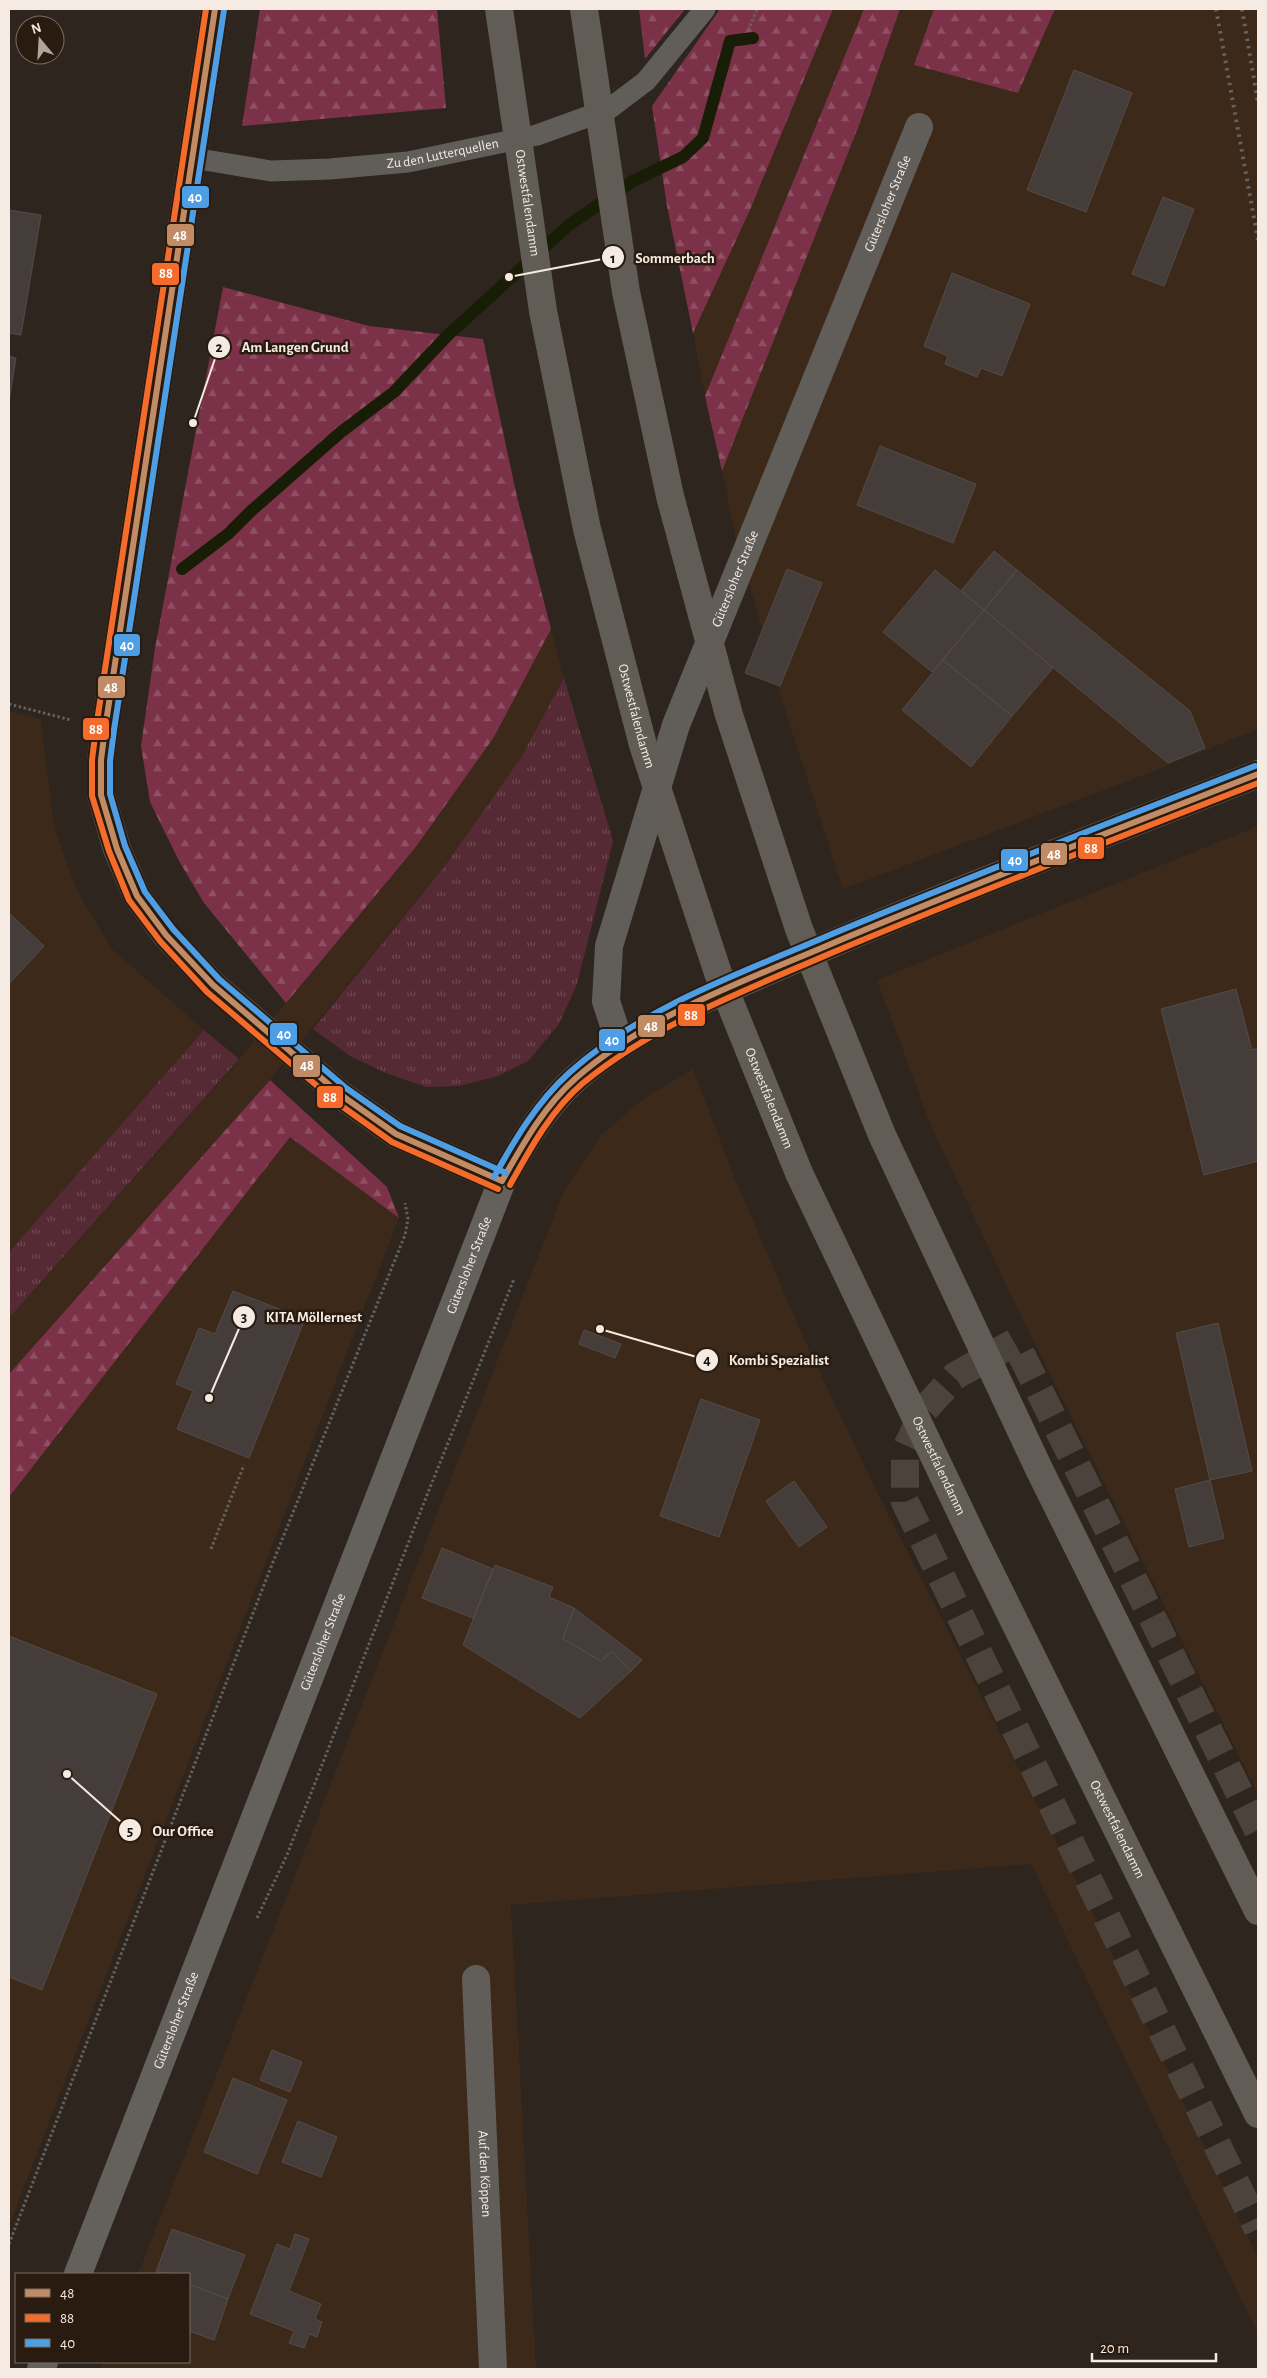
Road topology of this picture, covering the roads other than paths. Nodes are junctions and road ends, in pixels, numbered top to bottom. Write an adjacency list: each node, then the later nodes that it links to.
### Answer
1 (216, 9): 6 (main road)
2 (499, 9): 12 (highway, Ostwestfalendamm, bridge)
3 (584, 9): 10 (highway, bridge)
4 (705, 9): 6 (lane, Zu den Lutterquellen)
5 (920, 127): 8 (street, Gütersloher Straße)
6 (193, 158): 9 (main road)
7 (1258, 774): 8 (street, Gütersloher Straße)
8 (620, 1044): 9 (street, Gütersloher Straße)
9 (502, 1182): 13 (main road, Gütersloher Straße)
10 (1258, 1910)
11 (476, 1979): 14 (street, Auf den Köppen)
12 (1258, 2114)
13 (78, 2273)
14 (493, 2369)

